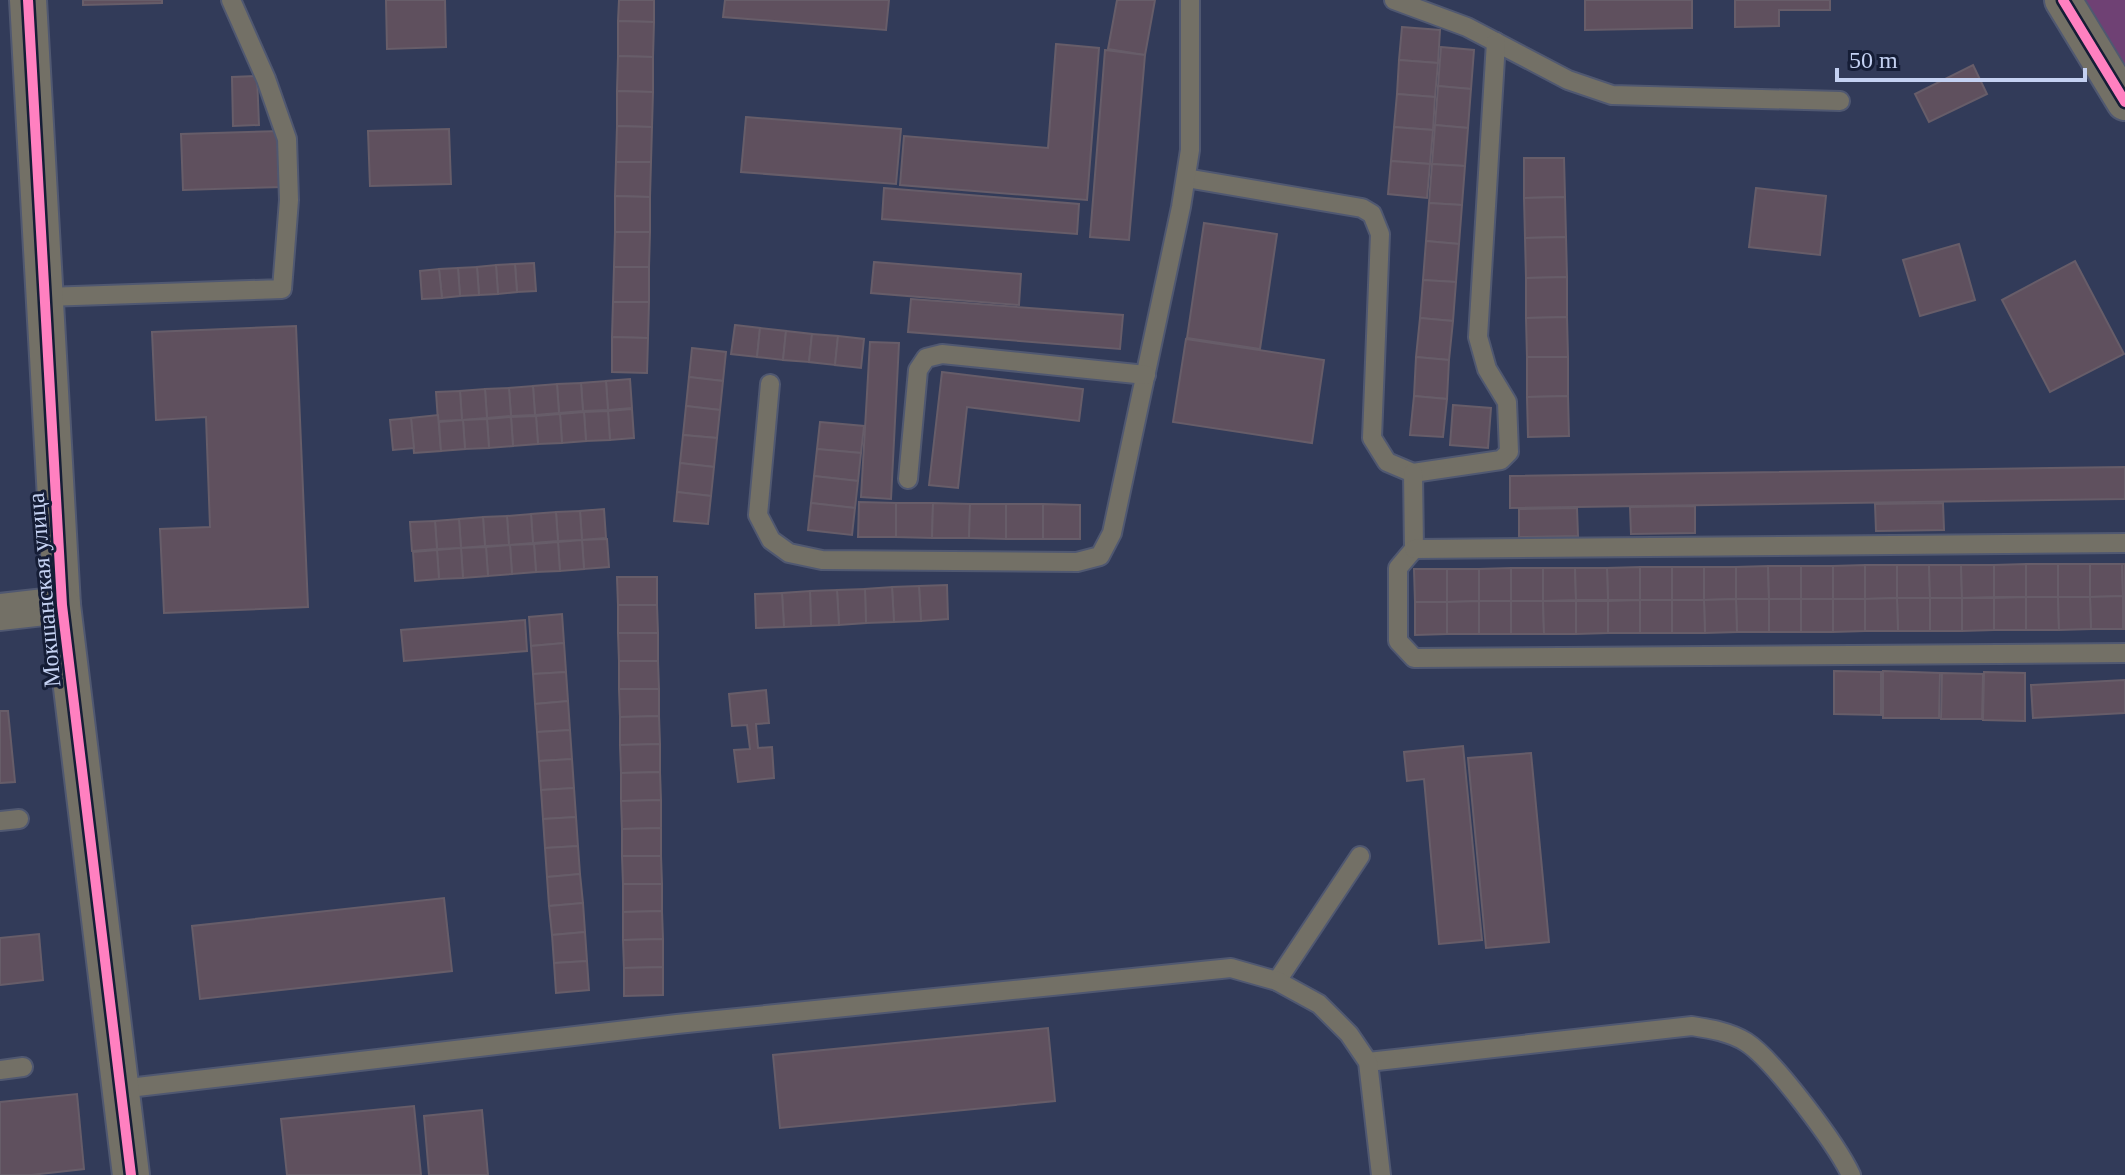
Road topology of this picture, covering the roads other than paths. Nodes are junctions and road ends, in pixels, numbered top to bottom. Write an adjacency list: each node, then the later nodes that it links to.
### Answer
1 (28, 0): 10 (street, Мокшанская улица)
2 (231, 0): 10 (lane)
3 (1190, 0): 9 (lane)
4 (1394, 0): 6 (lane)
5 (2063, 0): 8 (street)
6 (1496, 42): 7 (lane); 13 (lane)
7 (1840, 101)
8 (2125, 102)
9 (1186, 178): 11 (lane); 13 (lane)
10 (45, 297): 17 (street, Мокшанская улица)
11 (1146, 375): 12 (lane); 14 (lane)
12 (770, 384)
13 (1413, 473): 16 (lane)
14 (908, 479)
15 (2125, 543): 16 (lane)
16 (1414, 549): 19 (lane)
17 (62, 605): 18 (street); 27 (street, Мокшанская улица)
18 (0, 612)
19 (2125, 653)
20 (19, 819): 21 (lane)
21 (0, 821)
22 (1360, 856): 23 (lane)
23 (1277, 981): 24 (lane); 27 (lane)
24 (1368, 1062): 29 (lane); 30 (lane)
25 (23, 1067): 26 (lane)
26 (0, 1070)
27 (120, 1089): 28 (street, Мокшанская улица)
28 (131, 1175)
29 (1381, 1175)
30 (1851, 1175)

